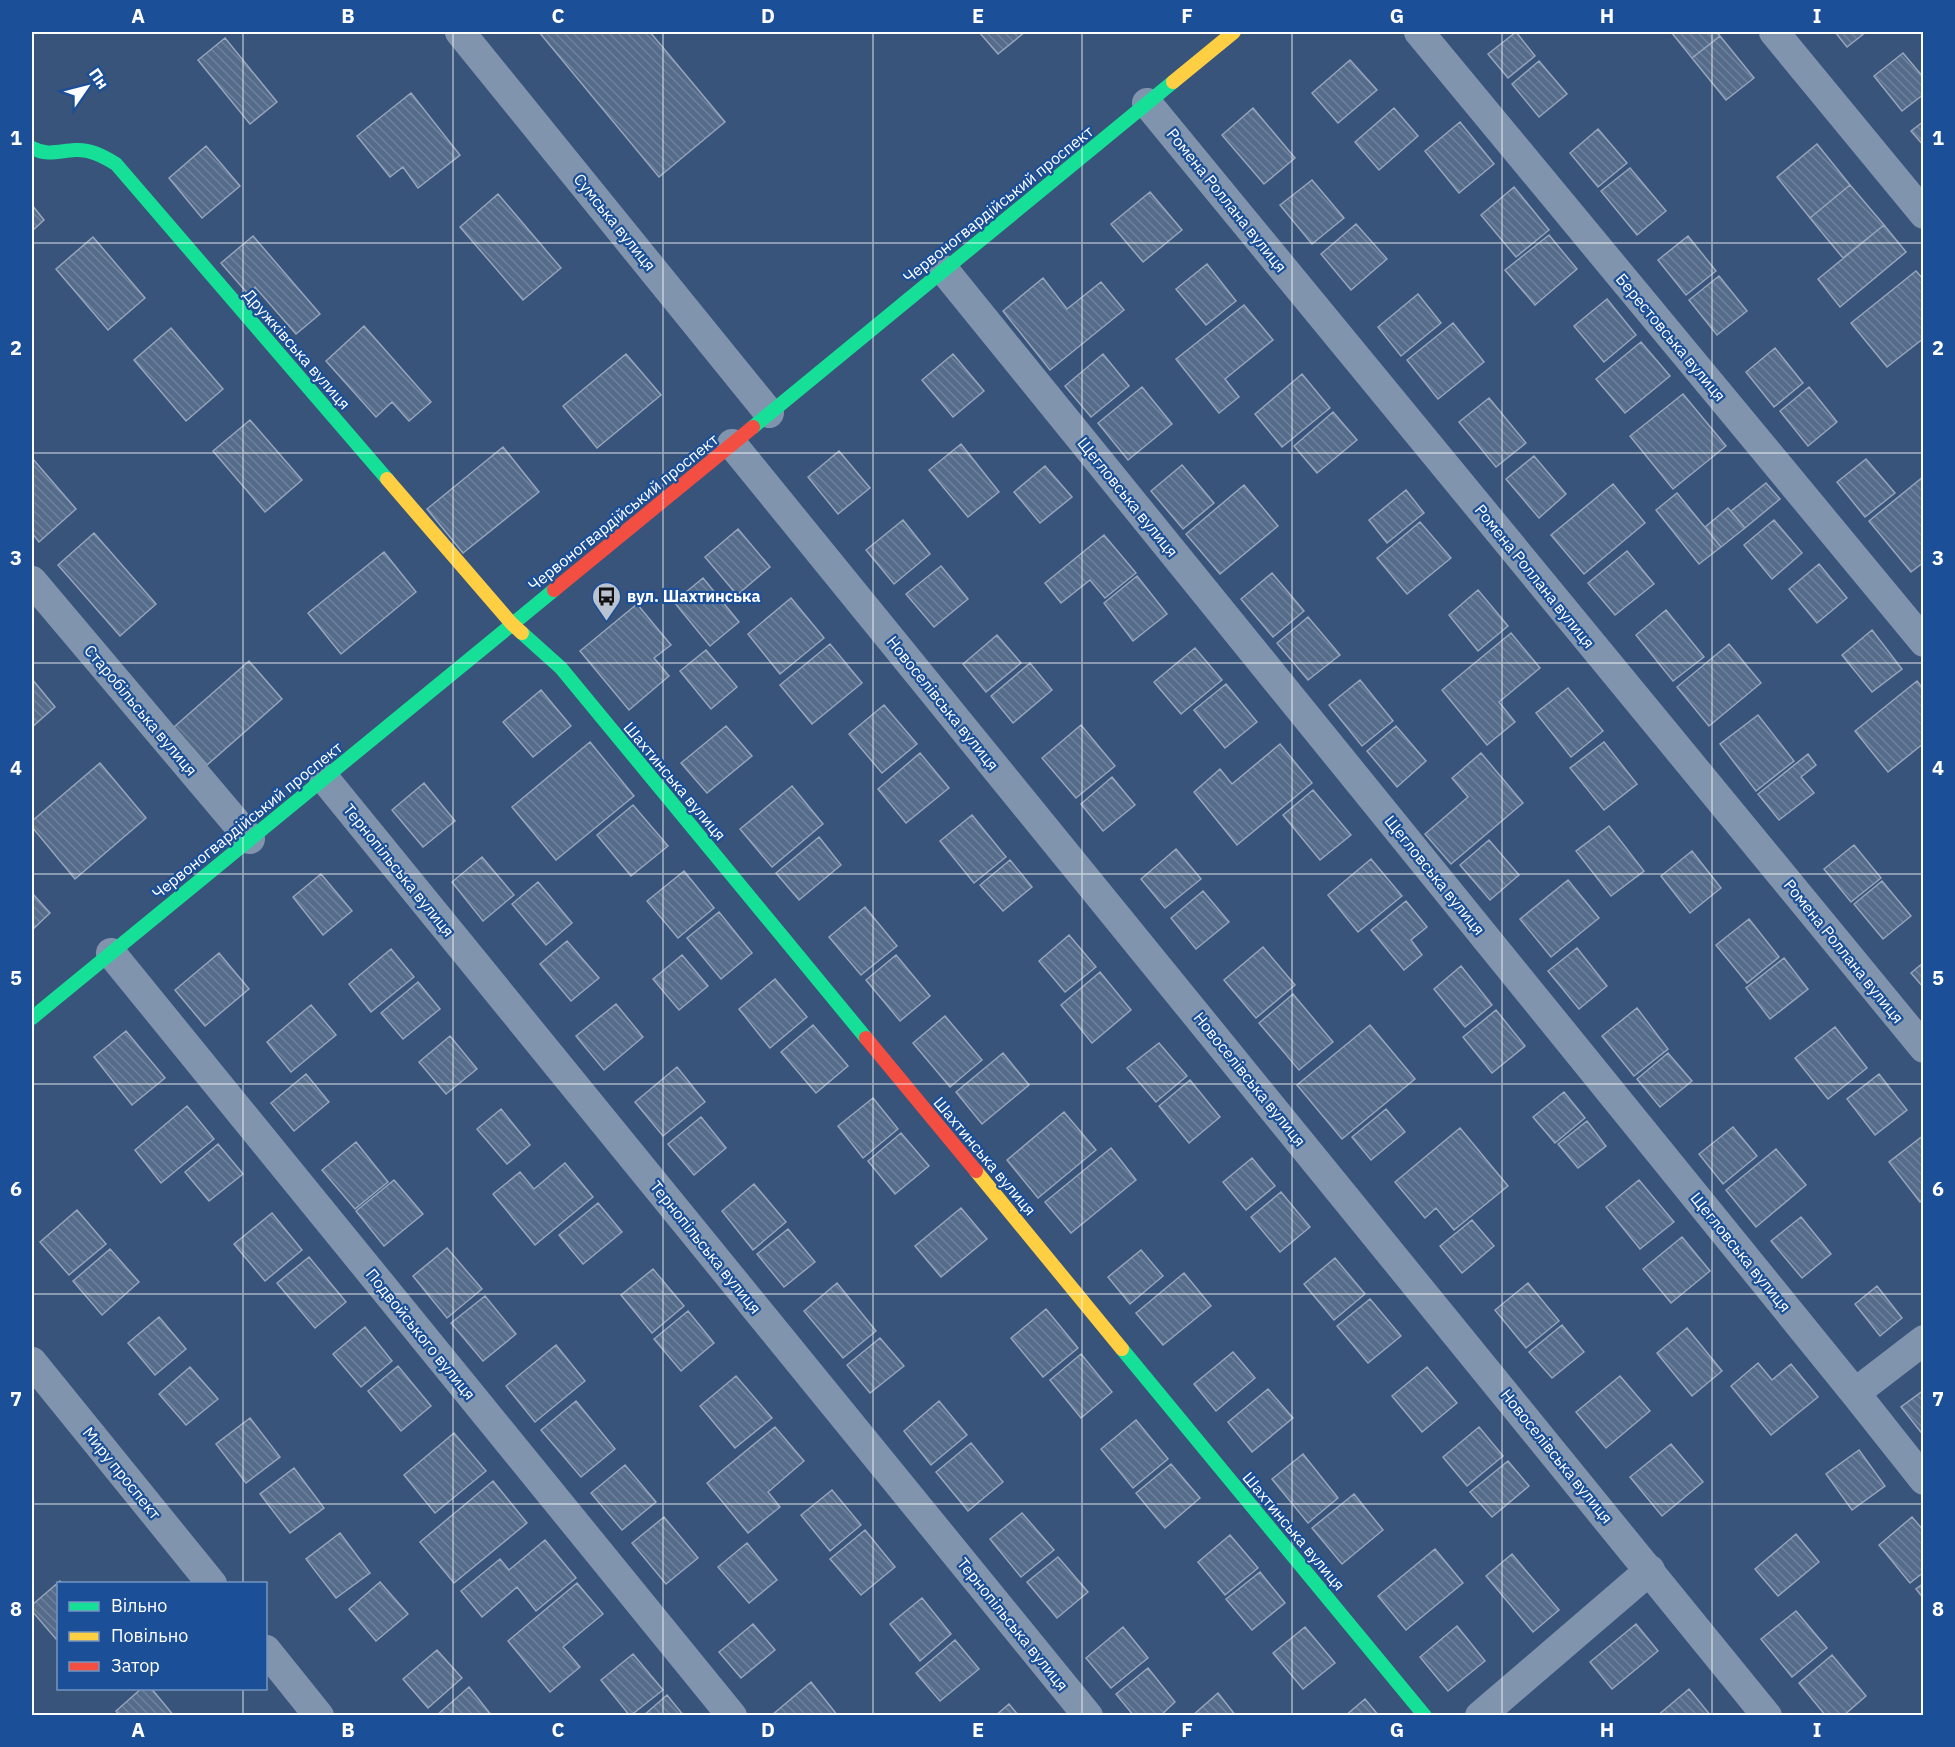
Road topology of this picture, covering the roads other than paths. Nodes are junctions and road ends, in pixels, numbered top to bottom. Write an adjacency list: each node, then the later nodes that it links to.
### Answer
1 (460, 32): 9 (street, Сумська вулиця)
2 (1234, 32): 5 (street, Червоногвардійський проспект)
3 (1419, 32): 13 (street, Берестовська вулиця)
4 (1774, 32): 7 (street)
5 (1147, 103): 8 (street, Червоногвардійський проспект); 18 (street, Ромена Роллана вулиця)
6 (32, 148): 12 (street, Дружківська вулиця)
7 (1923, 214)
8 (944, 270): 9 (street, Червоногвардійський проспект); 21 (street, Щегловська вулиця)
9 (769, 413): 10 (street, Червоногвардійський проспект)
10 (732, 444): 12 (street, Червоногвардійський проспект); 23 (street, Новоселівська вулиця)
11 (32, 581): 15 (street, Старобільська вулиця)
12 (512, 624): 14 (street, Червоногвардійський проспект); 29 (street, Шахтинська вулиця)
13 (1923, 642)
14 (324, 778): 15 (street, Червоногвардійський проспект); 28 (street, Тернопільська вулиця)
15 (250, 839): 16 (street, Червоногвардійський проспект)
16 (111, 953): 17 (street, Червоногвардійський проспект); 27 (street, Подвойського вулиця)
17 (32, 1018)
18 (1923, 1048)
19 (1923, 1340): 21 (street)
20 (32, 1362): 24 (street, Миру проспект)
21 (1855, 1393): 22 (street, Щегловська вулиця)
22 (1923, 1480)
23 (1650, 1570): 30 (street); 31 (street, Новоселівська вулиця)
24 (210, 1582)
25 (267, 1651): 26 (street)
26 (319, 1716)
27 (732, 1716)
28 (1088, 1716)
29 (1425, 1716)
30 (1480, 1716)
31 (1767, 1716)

